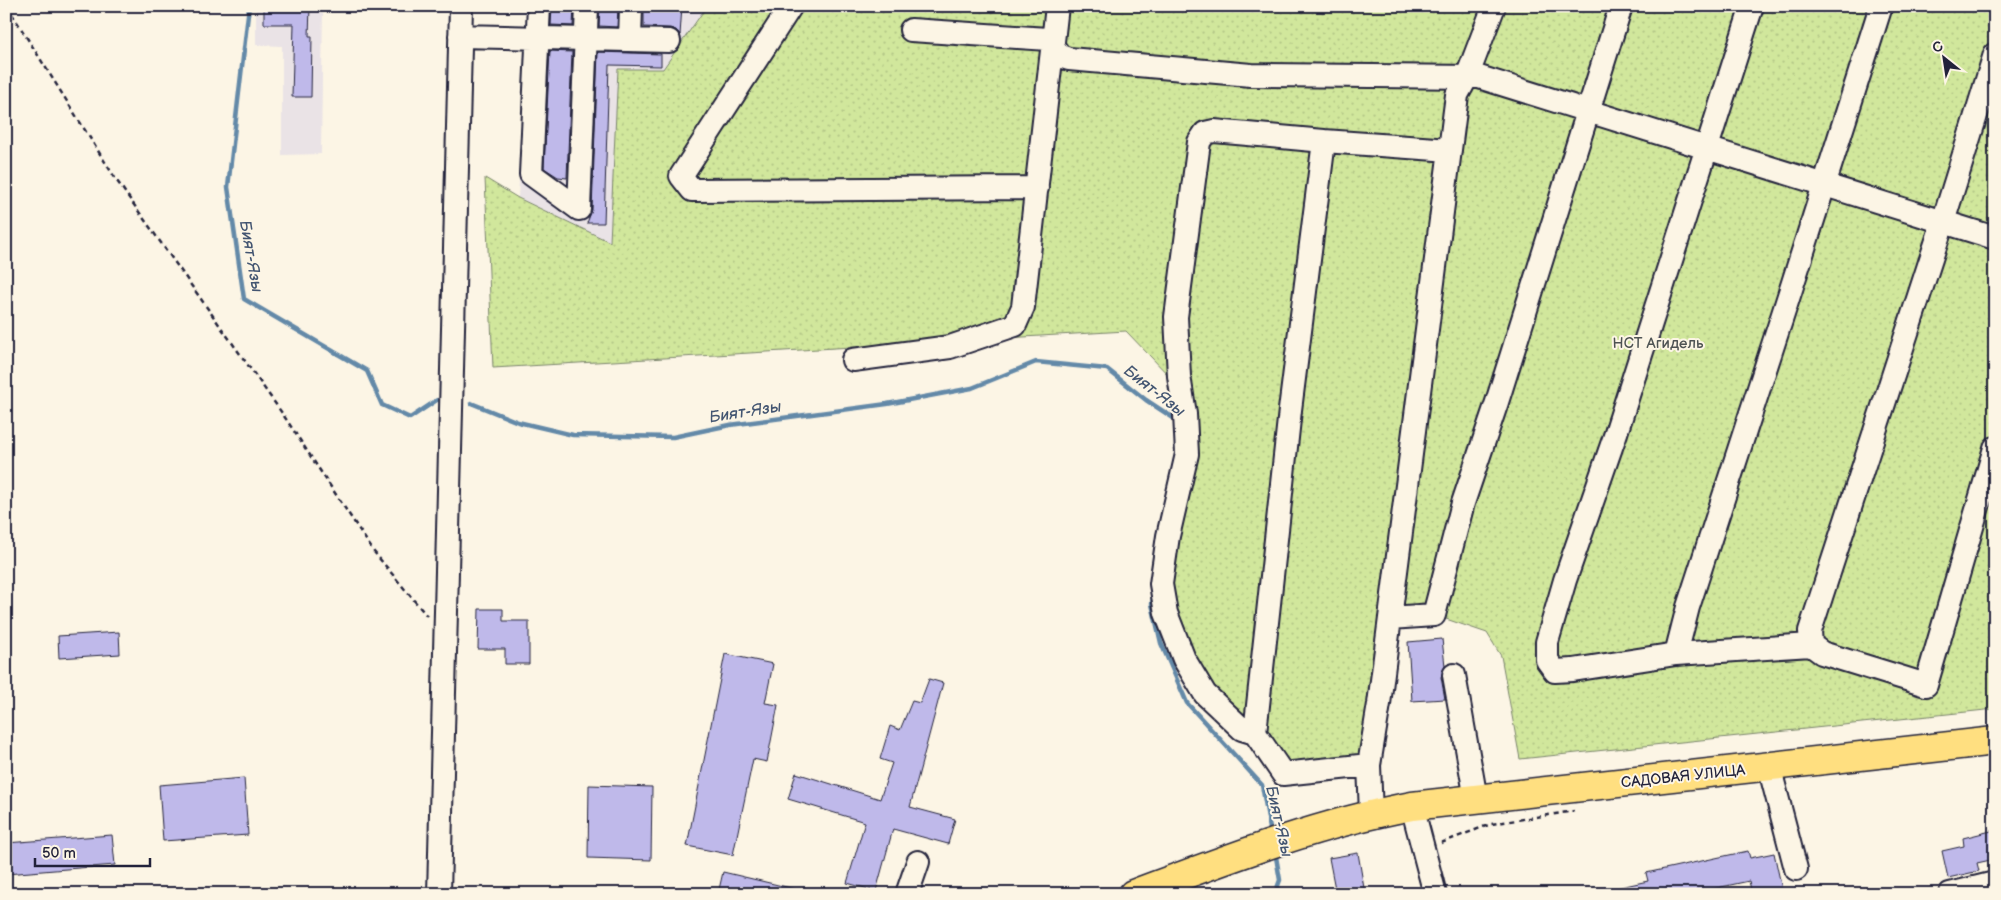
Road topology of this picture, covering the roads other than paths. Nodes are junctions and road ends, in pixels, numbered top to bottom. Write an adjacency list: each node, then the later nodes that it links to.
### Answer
1 (460, 6): 12 (street)
2 (539, 6): 13 (street)
3 (586, 6): 14 (street)
4 (631, 6): 15 (street)
5 (791, 6): 25 (street)
6 (1057, 6): 17 (street)
7 (1494, 6): 19 (street)
8 (1621, 6): 20 (street)
9 (1752, 6): 22 (street)
10 (1881, 6): 24 (street)
11 (911, 30): 17 (street)
12 (460, 36): 13 (street); 44 (street)
13 (538, 38): 14 (street); 14 (street)
14 (586, 39): 15 (street)
15 (630, 40): 16 (street)
16 (669, 41)
17 (1053, 46): 19 (street); 25 (street)
18 (1995, 54): 26 (street)
19 (1467, 77): 20 (street); 23 (street)
20 (1588, 111): 22 (street); 30 (street)
21 (1324, 141): 23 (street); 34 (street); 34 (street)
22 (1708, 149): 24 (street); 32 (street)
23 (1450, 150): 30 (street)
24 (1823, 185): 26 (street); 32 (street)
25 (1037, 188): 28 (street)
26 (1943, 222): 27 (street); 31 (street)
27 (1995, 238)
28 (853, 360)
29 (1995, 448): 31 (street)
30 (1390, 618): 36 (street)
31 (1811, 645): 32 (street)
32 (1676, 654)
33 (1454, 675): 38 (street)
34 (1255, 733): 36 (street)
35 (1995, 741): 37 (main road, САДОВАЯ УЛИЦА)
36 (1369, 766): 40 (street)
37 (1769, 766): 38 (main road, САДОВАЯ УЛИЦА); 42 (street)
38 (1476, 799): 39 (main road, САДОВАЯ УЛИЦА)
39 (1412, 806): 40 (main road, САДОВАЯ УЛИЦА); 47 (street)
40 (1371, 814): 46 (main road, САДОВАЯ УЛИЦА)
41 (918, 862): 45 (street)
42 (1796, 868)
43 (1995, 883): 48 (street)
44 (439, 894)
45 (908, 894)
46 (1133, 894)
47 (1435, 894)
48 (1950, 894)

